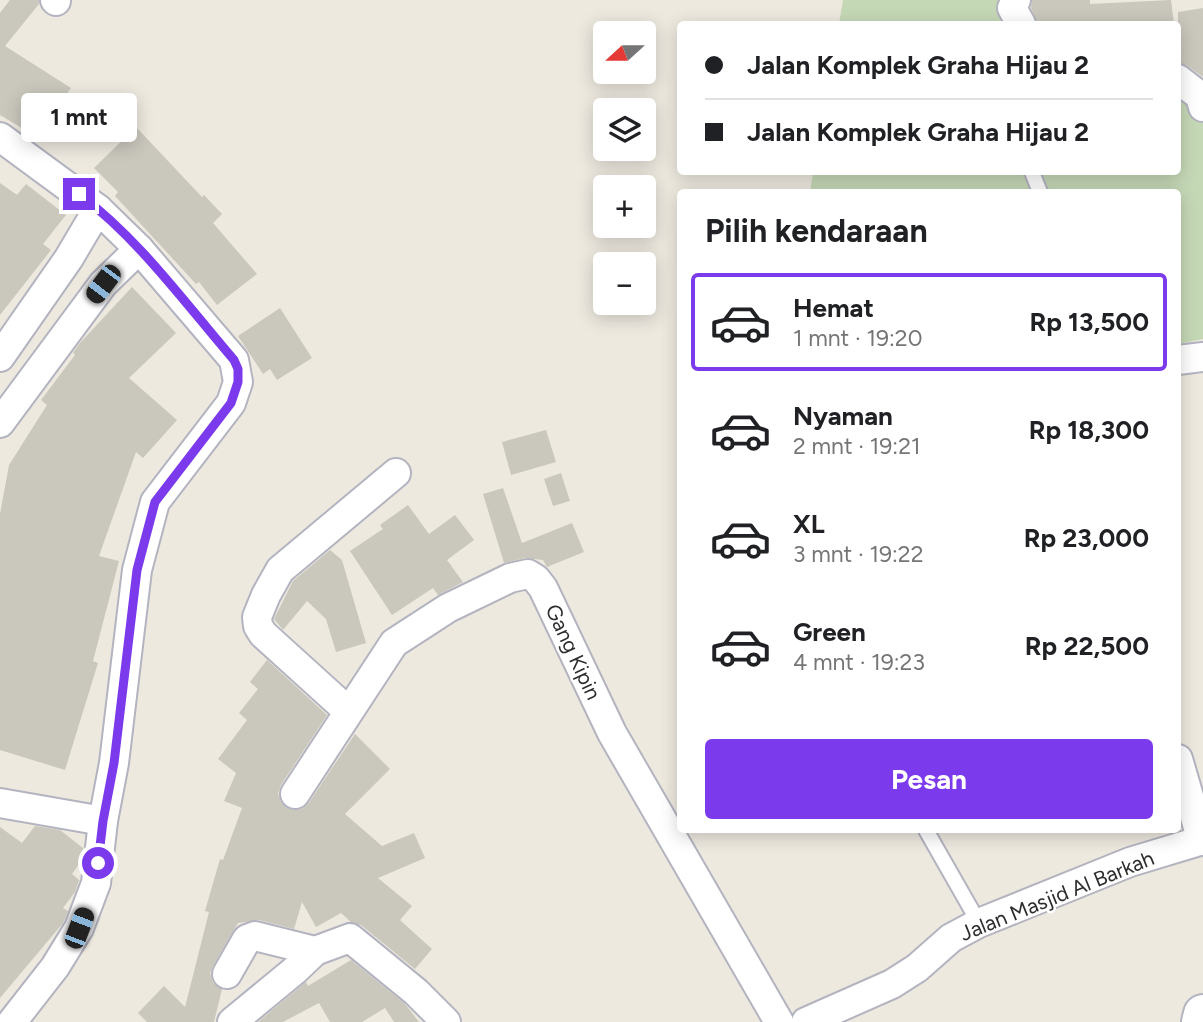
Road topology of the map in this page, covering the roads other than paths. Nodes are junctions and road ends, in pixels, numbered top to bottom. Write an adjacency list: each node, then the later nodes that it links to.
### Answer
1 (1181, 81): 2 (street)
2 (1203, 107)
3 (0, 136): 4 (street)
4 (99, 209): 5 (street); 6 (street)
5 (139, 249): 7 (street); 17 (street)
6 (69, 258): 7 (street); 8 (street)
7 (103, 284): 11 (street)
8 (0, 357)
9 (1203, 357): 10 (street)
10 (1181, 360)
11 (0, 422)
12 (396, 473): 13 (street)
13 (348, 711): 15 (street, Gang Kipin); 27 (street, Gang Kipin)
14 (1181, 769): 19 (street)
15 (295, 794)
16 (0, 803): 17 (street)
17 (103, 821): 24 (street)
18 (928, 833): 20 (lane)
19 (1203, 841): 20 (street, Jalan Masjid Al Barkah)
20 (979, 923): 28 (street, Jalan Masjid Al Barkah)
21 (315, 951): 22 (street); 25 (street); 26 (street)
22 (227, 974)
23 (1203, 1014): 29 (main road)
24 (12, 1022)
25 (232, 1022)
26 (446, 1022)
27 (779, 1022)
28 (806, 1022)
29 (1201, 1022)

